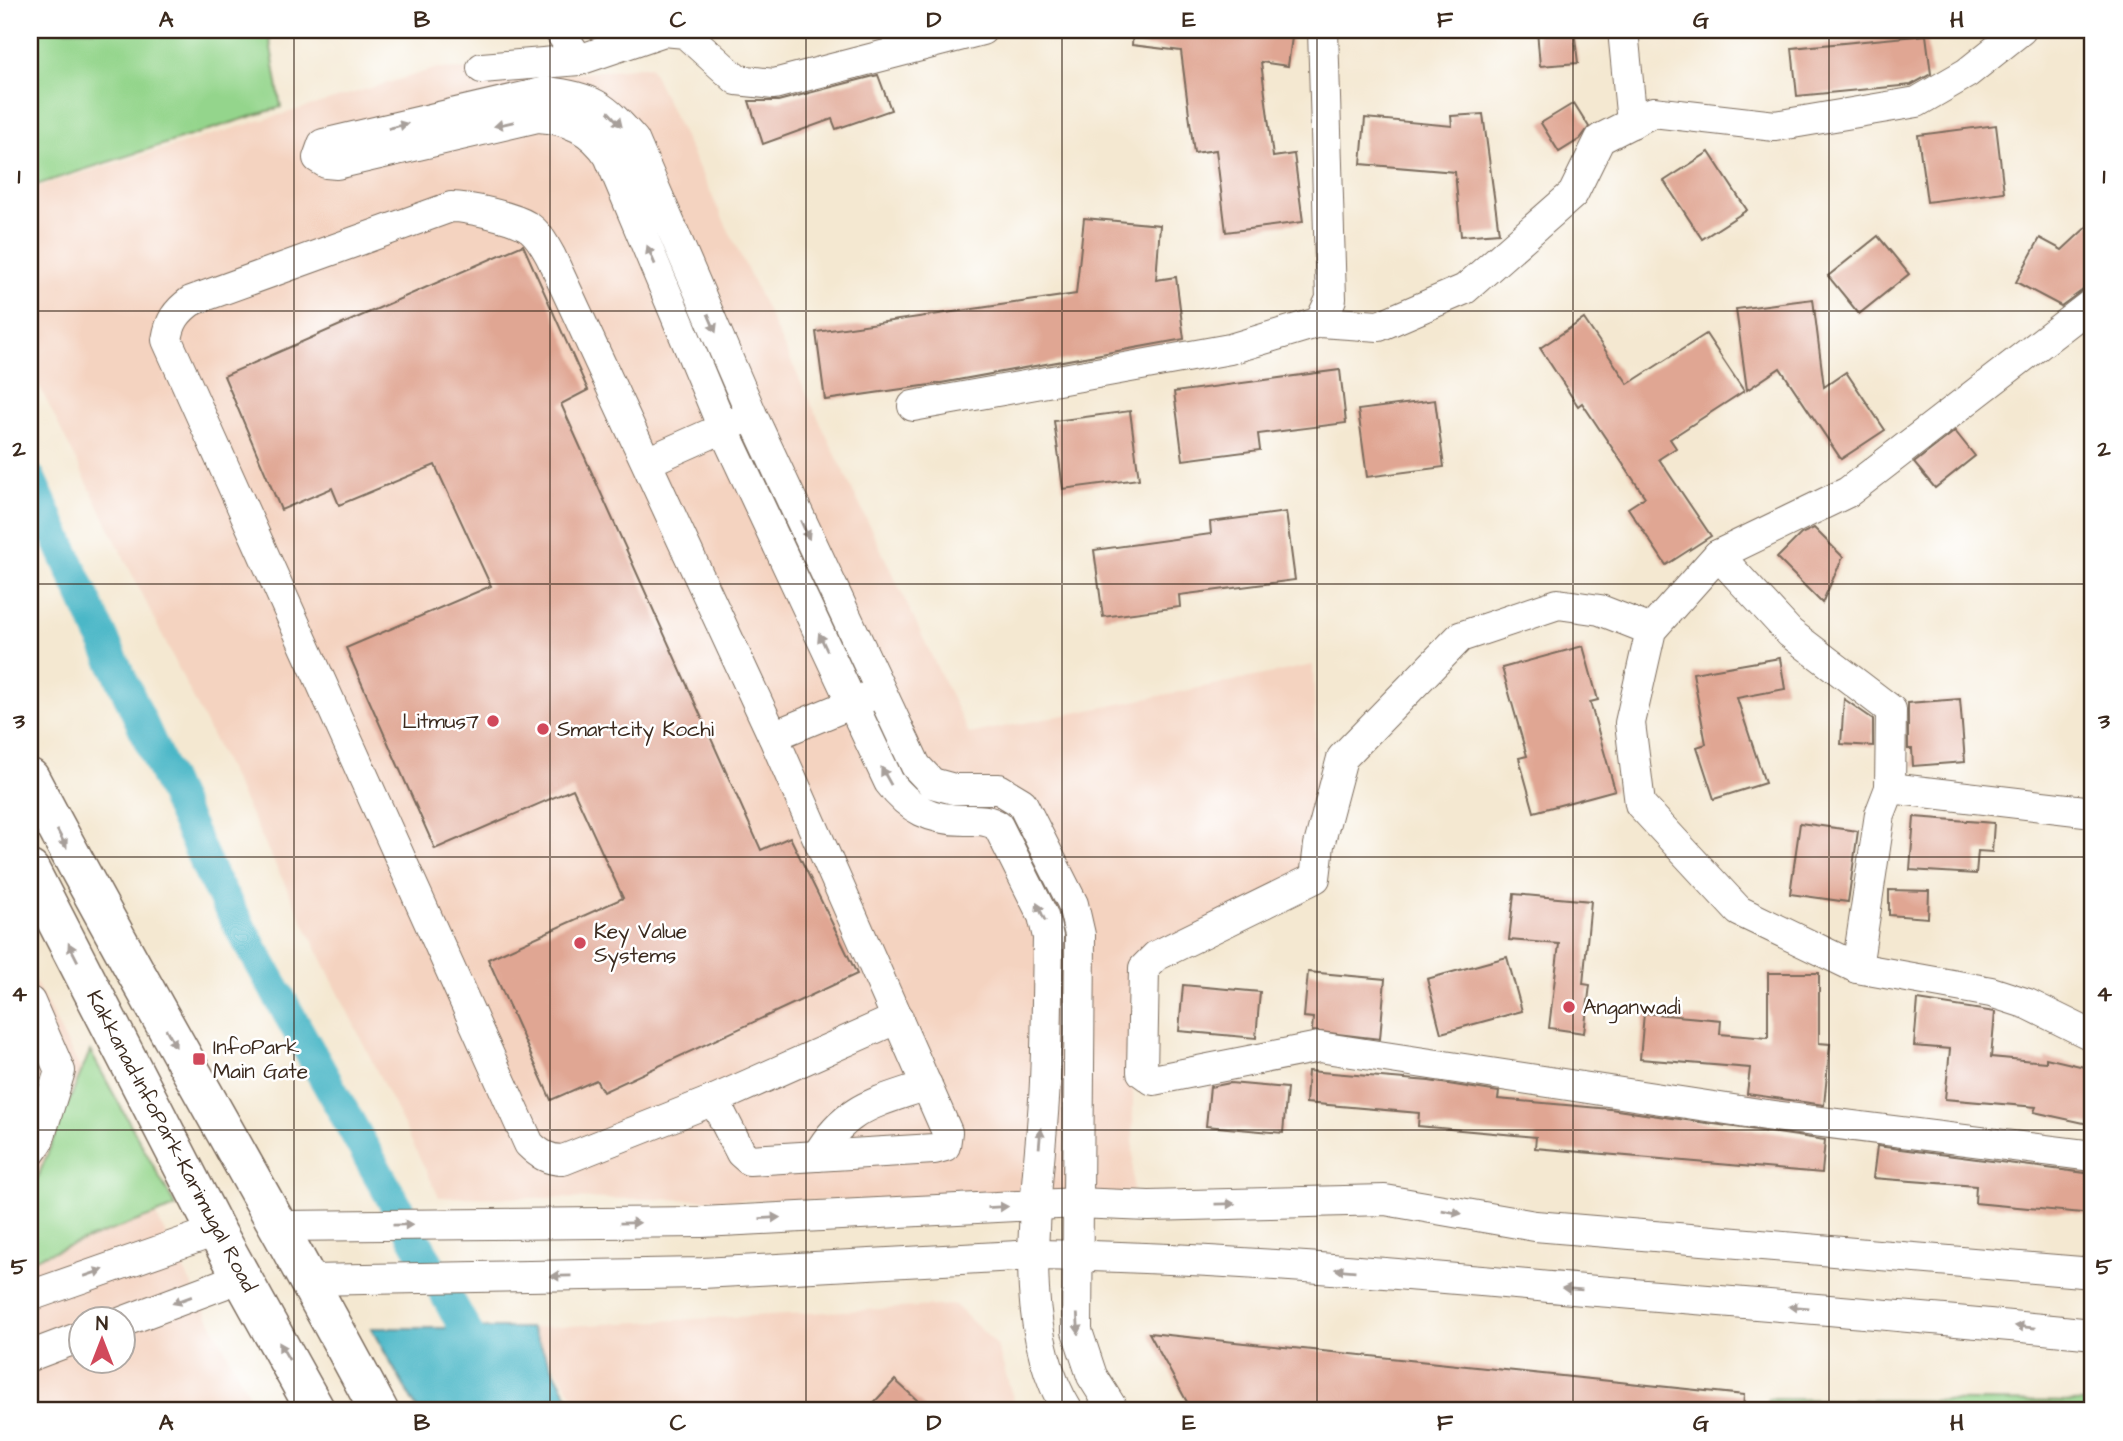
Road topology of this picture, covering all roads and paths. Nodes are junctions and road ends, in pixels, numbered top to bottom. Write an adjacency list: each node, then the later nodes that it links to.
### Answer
1 (559, 30): 6 (street)
2 (982, 30): 6 (street)
3 (1323, 30): 10 (street)
4 (1623, 30): 8 (street)
5 (2021, 30): 8 (street)
6 (579, 60): 7 (street)
7 (482, 68)
8 (1632, 123): 10 (street)
9 (2093, 303): 15 (street)
10 (1320, 322): 11 (street)
11 (914, 406)
12 (752, 415): 13 (street); 13 (street, one-way to 12); 17 (street, one-way to 17)
13 (723, 428): 14 (street); 18 (street, one-way to 13)
14 (647, 462): 19 (street); 29 (street)
15 (1718, 555): 16 (street); 21 (street)
16 (1651, 629): 24 (street); 32 (street)
17 (880, 692): 18 (street); 33 (street)
18 (851, 704): 19 (street); 34 (street, one-way to 18)
19 (773, 736): 26 (street)
20 (30, 778): 35 (main road, one-way to 35)
21 (1890, 788): 22 (street); 24 (street)
22 (2093, 812)
23 (30, 870): 36 (main road, Kakkanad-InfoPark-Karimugal Road, one-way to 23)
24 (1857, 968): 27 (street)
25 (30, 1002): 30 (street)
26 (898, 1018): 28 (street); 29 (street)
27 (2093, 1036)
28 (927, 1085): 31 (street); 31 (street)
29 (714, 1100): 31 (street)
30 (30, 1153)
31 (817, 1156)
32 (2093, 1156)
33 (1077, 1203): 34 (street); 38 (street); 39 (street, one-way to 39)
34 (1034, 1205): 35 (street, one-way to 34); 37 (street)
35 (276, 1226): 41 (main road)
36 (216, 1231): 40 (main road, Kakkanad-InfoPark-Karimugal Road); 42 (street, one-way to 36)
37 (1034, 1255): 38 (street); 41 (street, one-way to 41); 49 (street)
38 (1077, 1256): 44 (street, one-way to 38); 50 (street, one-way to 50)
39 (2093, 1273)
40 (242, 1277): 43 (street, one-way to 43); 47 (main road, Kakkanad-InfoPark-Karimugal Road, one-way to 40)
41 (309, 1280): 48 (main road)
42 (30, 1296)
43 (136, 1317)
44 (2093, 1334)
45 (66, 1342): 46 (street)
46 (30, 1356)
47 (316, 1411)
48 (379, 1411)
49 (1068, 1411)
50 (1114, 1411)

